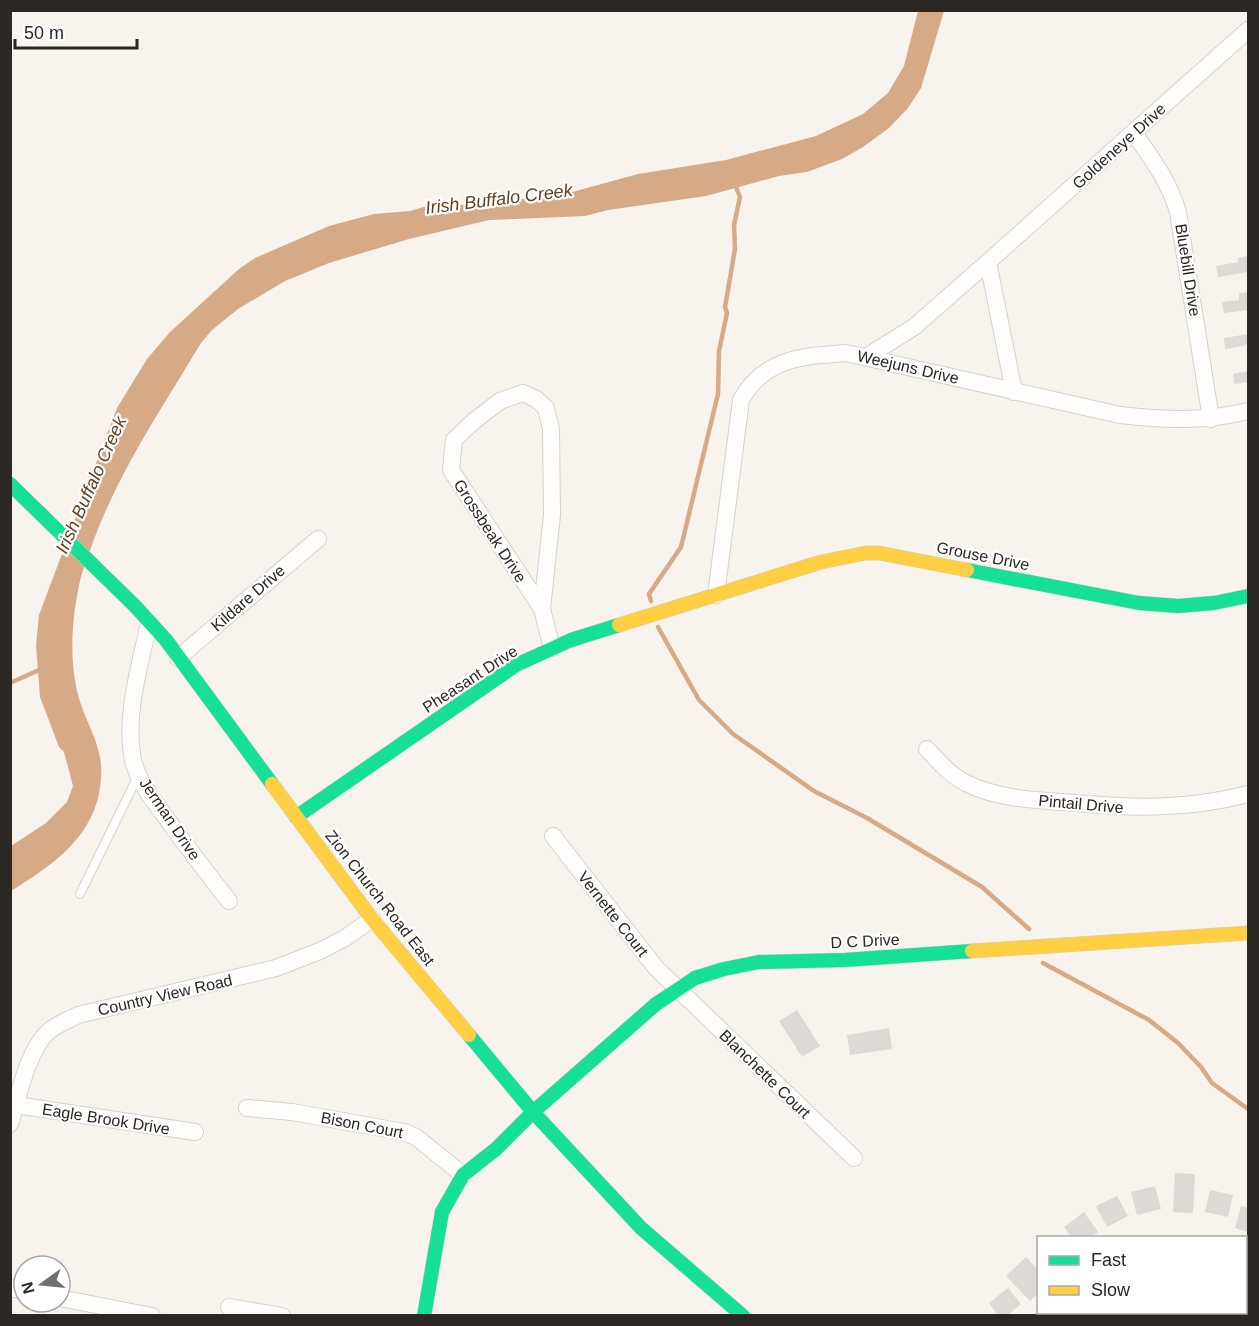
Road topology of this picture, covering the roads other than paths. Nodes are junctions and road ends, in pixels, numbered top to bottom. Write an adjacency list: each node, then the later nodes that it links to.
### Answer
1 (1248, 30): 2 (street, Goldeneye Drive)
2 (1134, 133): 3 (street, Goldeneye Drive); 7 (street, Bluebill Drive)
3 (988, 262): 4 (street, Goldeneye Drive); 5 (street)
4 (866, 357): 5 (street, Weejuns Drive); 10 (street, Weejuns Drive)
5 (1014, 392): 7 (street, Weejuns Drive)
6 (1248, 411): 7 (street, Weejuns Drive)
7 (1211, 419)
8 (10, 484): 13 (street, Zion Church Road East)
9 (318, 539): 15 (street, Kildare Drive)
10 (716, 595): 11 (street, Grouse Drive); 14 (street, Pheasant Drive)
11 (1248, 596)
12 (542, 609): 12 (street, Grossbeak Drive); 14 (street, Grossbeak Drive)
13 (149, 623): 15 (street, Zion Church Road East); 17 (street, Jerman Drive)
14 (552, 648): 19 (street, Pheasant Drive)
15 (178, 658): 19 (street, Zion Church Road East)
16 (927, 749): 18 (street, Pintail Drive)
17 (139, 774): 21 (lane); 22 (street, Jerman Drive)
18 (1248, 794)
19 (296, 817): 23 (street, Zion Church Road East)
20 (553, 836): 25 (street, Vernette Court)
21 (80, 894)
22 (229, 901)
23 (372, 919): 26 (street, Country View Road); 28 (street, Zion Church Road East)
24 (1248, 933): 25 (street, D C Drive)
25 (677, 989): 28 (street, D C Drive); 31 (street, Blanchette Court)
26 (16, 1105): 29 (street, Country View Road); 30 (street, Eagle Brook Drive)
27 (247, 1108): 32 (street, Bison Court)
28 (533, 1112): 32 (street, D C Drive); 38 (street, Zion Church Road East)
29 (10, 1124)
30 (195, 1132)
31 (854, 1158)
32 (463, 1175): 37 (street)
33 (72, 1300): 35 (street)
34 (229, 1307): 36 (street)
35 (152, 1316)
36 (282, 1316)
37 (424, 1316)
38 (743, 1316)

